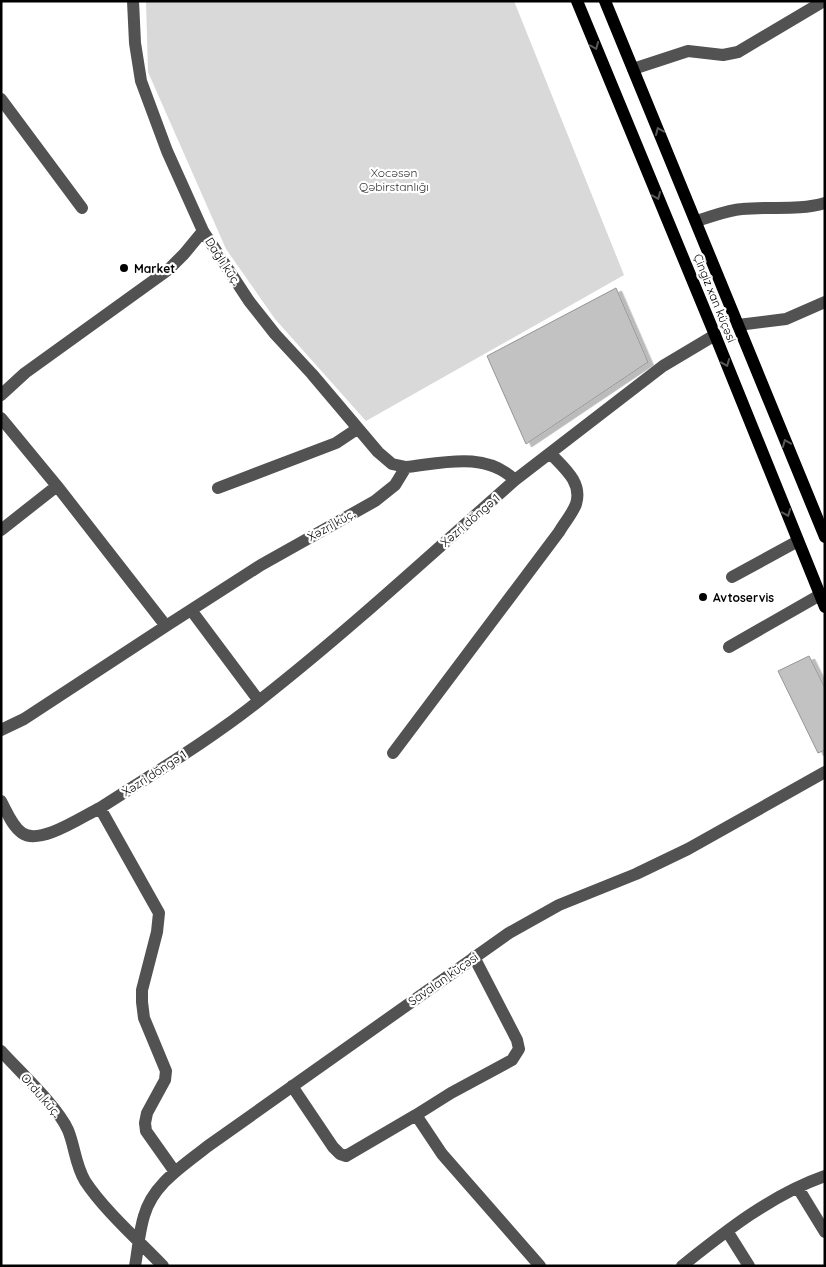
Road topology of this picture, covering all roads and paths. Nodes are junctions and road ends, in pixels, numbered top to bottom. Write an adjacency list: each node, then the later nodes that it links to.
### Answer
1 (133, 1): 10 (street, Dağlı küç.)
2 (576, 1): 13 (main road, Çingiz xan küçəsi, one-way to 13)
3 (605, 1): 5 (main road, Çingiz xan küçəsi)
4 (824, 1): 5 (street)
5 (633, 70): 9 (main road, Çingiz xan küçəsi, one-way to 5)
6 (1, 100): 8 (street)
7 (825, 203): 9 (street)
8 (82, 208)
9 (696, 221): 12 (main road, Çingiz xan küçəsi)
10 (203, 231): 14 (street); 16 (street, Dağlı küç.)
11 (825, 302): 12 (street)
12 (738, 325): 23 (main road, Çingiz xan küçəsi, one-way to 12)
13 (715, 335): 17 (street); 24 (main road, Çingiz xan küçəsi, one-way to 24)
14 (1, 394)
15 (1, 418): 20 (street)
16 (357, 429): 18 (street, Dağlı küç.); 21 (street)
17 (550, 453): 19 (street); 32 (street)
18 (406, 467): 19 (street); 27 (street, Xəzri küç.)
19 (515, 480): 30 (street, Xəzri döngə 1)
20 (57, 486): 22 (street); 28 (street)
21 (218, 488)
22 (1, 530)
23 (825, 537)
24 (798, 541): 25 (street); 26 (main road, Çingiz xan küçəsi)
25 (732, 577)
26 (822, 601): 29 (street)
27 (191, 610): 28 (street, Xəzri küç.); 30 (street)
28 (166, 626): 31 (street, Xəzri küç.)
29 (729, 647)
30 (259, 702): 35 (street, Xəzri döngə 1)
31 (1, 730)
32 (393, 753)
33 (825, 772): 36 (street, Savalan küçəsi)
34 (1, 801): 35 (street, Xəzri döngə 1)
35 (100, 808): 40 (street)
36 (474, 956): 38 (street, Savalan küçəsi); 39 (street)
37 (1, 1051): 45 (street, Ordu küç.)
38 (292, 1086): 39 (street); 40 (street, Savalan küçəsi)
39 (416, 1115): 48 (street)
40 (175, 1172): 45 (street, Savalan küçəsi)
41 (825, 1176): 42 (street)
42 (798, 1188): 43 (street); 44 (street)
43 (727, 1231): 49 (street); 50 (street)
44 (825, 1232)
45 (139, 1241): 46 (street, Savalan küçəsi); 47 (street, Ordu küç.)
46 (135, 1266)
47 (163, 1266)
48 (540, 1266)
49 (682, 1266)
50 (749, 1266)

